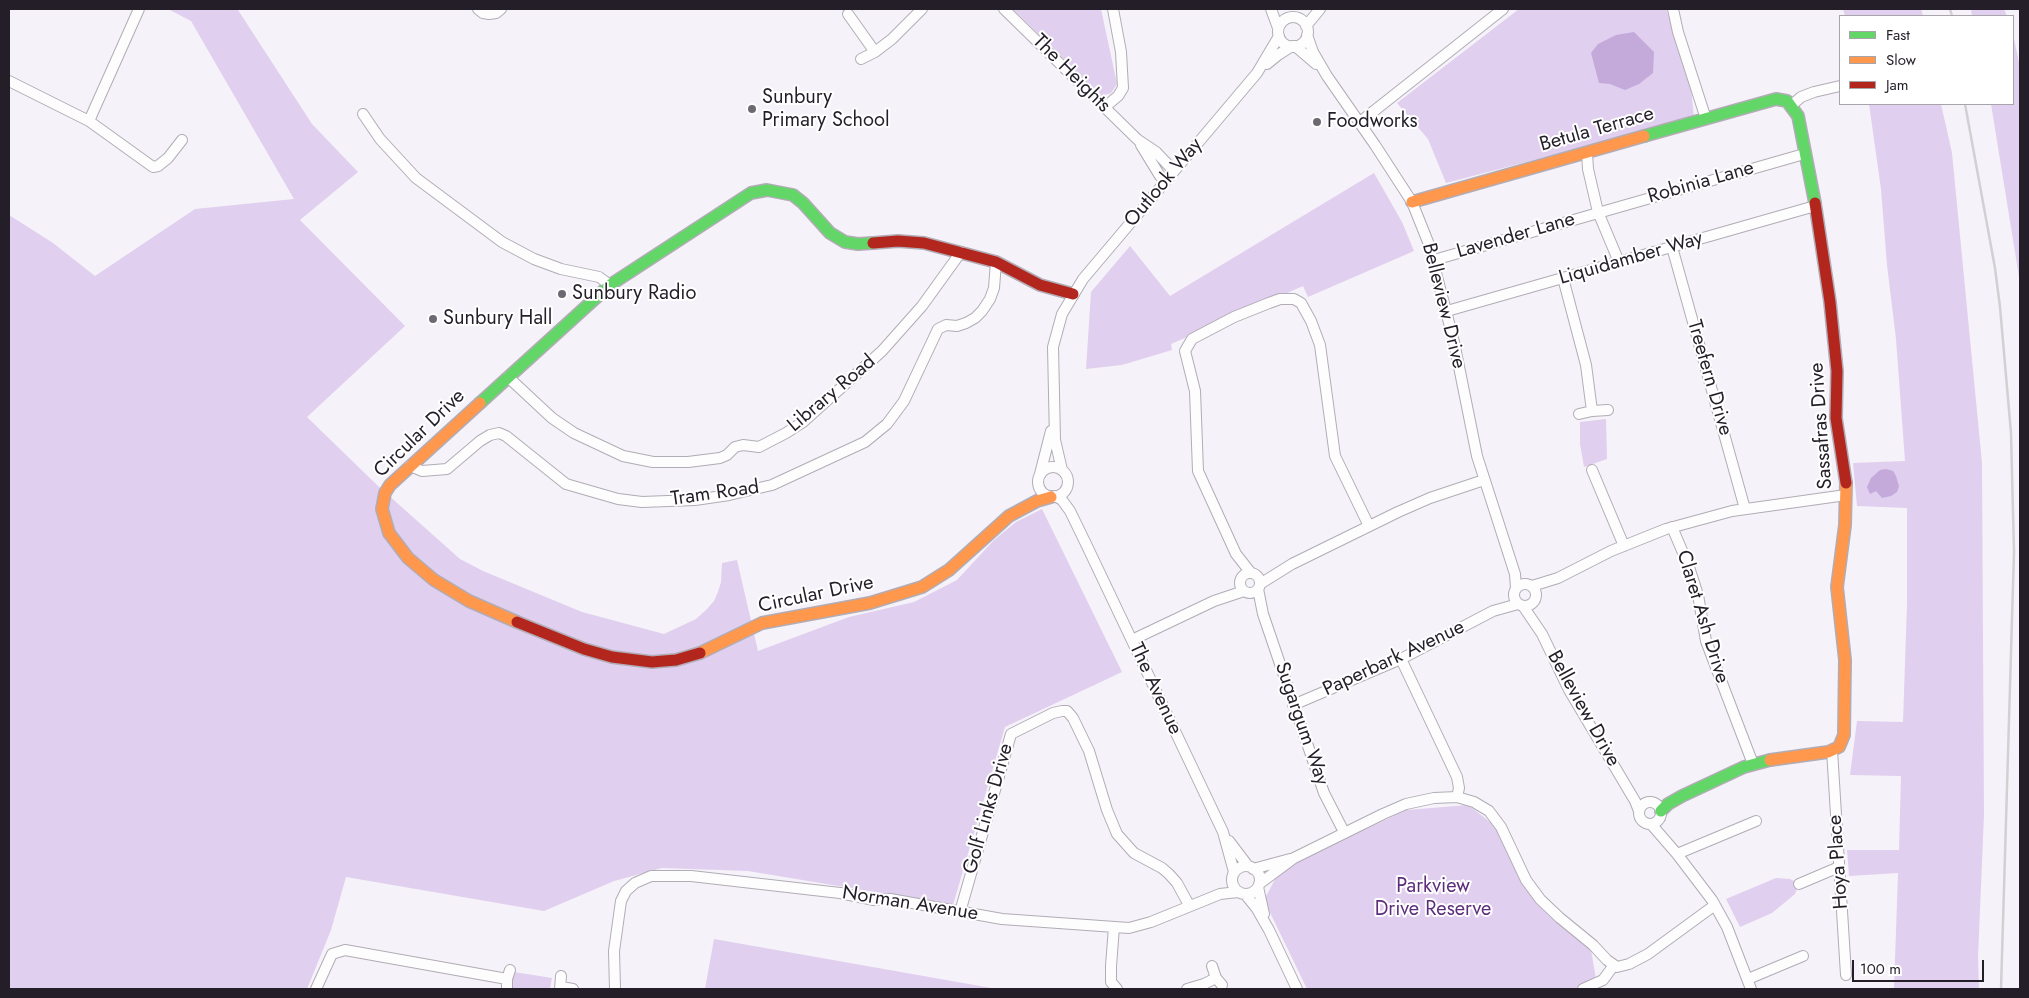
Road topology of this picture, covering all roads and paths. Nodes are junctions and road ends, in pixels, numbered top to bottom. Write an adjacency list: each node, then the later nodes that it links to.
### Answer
1 (139, 9): 27 (street)
2 (478, 9): 3 (street)
3 (501, 9)
4 (921, 9): 17 (street)
5 (1004, 9): 24 (street, The Heights)
6 (1113, 9): 24 (street)
7 (1271, 9): 15 (street)
8 (1277, 9): 13 (street)
9 (1319, 9): 14 (street)
10 (1504, 9): 28 (street)
11 (1673, 9): 26 (street)
12 (848, 14): 17 (street)
13 (1288, 18): 14 (street); 15 (street)
14 (1304, 26): 16 (street); 20 (street, Belleview Drive)
15 (1278, 32): 16 (street); 19 (street, Outlook Way)
16 (1293, 46): 19 (street, Outlook Way); 20 (street, Belleview Drive)
17 (875, 52): 18 (street)
18 (861, 59)
19 (1257, 73): 33 (street, Outlook Way)
20 (1327, 76): 28 (street, Belleview Drive)
21 (9, 81): 27 (street)
22 (1839, 86): 23 (street)
23 (1792, 105): 26 (street, Betula Terrace); 32 (street, Sassafras Drive)
24 (1106, 107): 30 (street, The Heights)
25 (363, 114): 44 (street)
26 (1706, 119): 31 (street, Betula Terrace)
27 (89, 121): 29 (street)
28 (1360, 122): 35 (street, Belleview Drive)
29 (182, 140)
30 (1138, 140): 33 (street, The Heights); 34 (street, The Heights)
31 (1587, 153): 35 (street, Betula Terrace); 37 (street)
32 (1804, 154): 36 (street, Sassafras Drive); 37 (street, Robinia Lane)
33 (1174, 171): 34 (street, Outlook Way)
34 (1166, 181): 45 (street, Outlook Way)
35 (1412, 202): 40 (street, Belleview Drive)
36 (1815, 206): 38 (street, Liquidamber Way); 58 (street, Sassafras Drive)
37 (1598, 212): 40 (street, Lavender Lane); 42 (street)
38 (1672, 247): 42 (street, Liquidamber Way); 60 (street, Treefern Drive)
39 (961, 252): 41 (street, Circular Drive); 44 (street, Circular Drive); 47 (street, Library Road)
40 (1434, 260): 46 (street, Belleview Drive)
41 (996, 262): 45 (street, Circular Drive); 52 (street, Tram Road)
42 (1619, 262): 43 (street, Liquidamber Way)
43 (1563, 278): 46 (street, Liquidamber Way); 50 (street)
44 (610, 285): 47 (street, Circular Drive)
45 (1073, 294): 48 (street, Outlook Way)
46 (1446, 311): 56 (street, Belleview Drive)
47 (508, 378): 52 (street, Circular Drive)
48 (1054, 408): 53 (street, Outlook Way); 55 (street, Outlook Way)
49 (1608, 410): 50 (street)
50 (1592, 411): 51 (street)
51 (1579, 414)
52 (410, 466): 59 (street, Circular Drive)
53 (1062, 470): 55 (street); 57 (street)
54 (1592, 470): 64 (street)
55 (1040, 474): 59 (street)
56 (1484, 480): 61 (street); 65 (street, Belleview Drive)
57 (1067, 486): 59 (street); 63 (street, The Avenue)
58 (1846, 495): 60 (street); 73 (street, Sassafras Drive)
59 (1053, 496): 63 (street, The Avenue)
60 (1745, 509): 62 (street)
61 (1369, 526): 66 (street); 66 (street, Sugargum Way)
62 (1672, 527): 64 (street); 74 (street, Claret Ash Drive)
63 (1087, 546): 70 (street, The Avenue)
64 (1624, 546): 67 (street)
65 (1509, 558): 67 (street, Belleview Drive); 68 (street, Belleview Drive)
66 (1250, 583): 70 (street); 72 (street, Sugargum Way)
67 (1532, 592): 68 (street); 68 (street); 69 (street, Belleview Drive)
68 (1518, 598): 69 (street, Belleview Drive); 71 (street, Paperbark Avenue)
69 (1542, 634): 75 (street, Belleview Drive)
70 (1132, 640): 80 (street, The Avenue)
71 (1401, 659): 72 (street, Paperbark Avenue); 76 (street)
72 (1294, 705): 81 (street, Sugargum Way)
73 (1835, 749): 74 (street); 84 (street, Hoya Place)
74 (1753, 764): 78 (street)
75 (1624, 783): 77 (street, Belleview Drive); 78 (street, Belleview Drive)
76 (1457, 797): 81 (street); 96 (street)
77 (1639, 811): 78 (street); 78 (street, Belleview Drive)
78 (1655, 812): 82 (street)
79 (1756, 821): 82 (street)
80 (1223, 832): 85 (street, The Avenue); 86 (street, The Avenue)
81 (1344, 832): 83 (street)
82 (1677, 854): 91 (street)
83 (1294, 858): 85 (street); 88 (street)
84 (1839, 867): 87 (street); 98 (street, Hoya Place)
85 (1251, 868): 86 (street); 88 (street)
86 (1233, 876): 89 (street); 90 (street, Norman Avenue)
87 (1799, 884)
88 (1258, 885): 89 (street); 94 (street)
89 (1242, 893): 90 (street, Norman Avenue); 94 (street)
90 (1192, 904): 92 (street, Golf Links Drive); 93 (street, Norman Avenue)
91 (1715, 905): 96 (street); 101 (street)
92 (960, 912): 93 (street, Norman Avenue); 105 (street, Norman Avenue)
93 (1114, 927): 106 (street)
94 (1269, 930): 108 (street)
95 (1804, 956): 101 (street)
96 (1614, 965): 109 (street)
97 (1212, 966): 107 (street)
98 (1846, 975)
99 (561, 976): 102 (street)
100 (508, 979): 103 (street)
101 (1750, 984)
102 (560, 988): 104 (street)
103 (316, 989)
104 (573, 989)
105 (614, 989)
106 (1117, 989)
107 (1187, 989)
108 (1297, 989)
109 (1584, 989)

